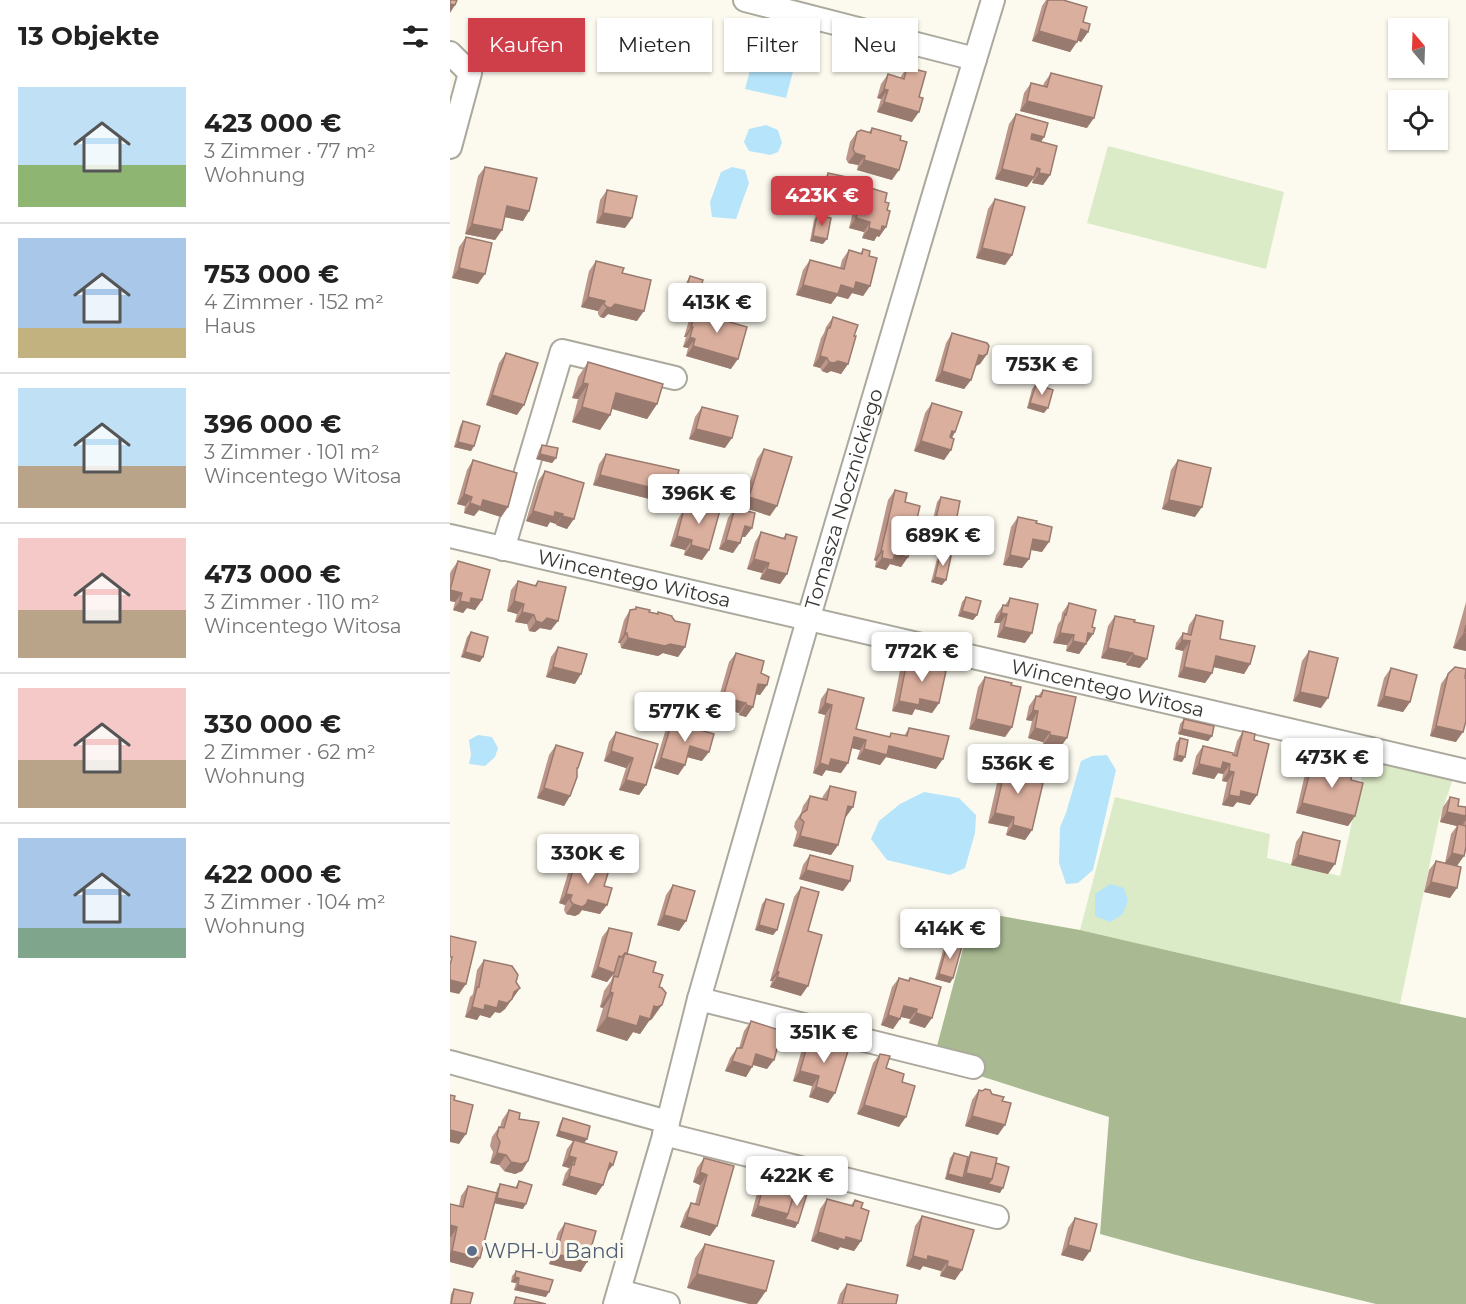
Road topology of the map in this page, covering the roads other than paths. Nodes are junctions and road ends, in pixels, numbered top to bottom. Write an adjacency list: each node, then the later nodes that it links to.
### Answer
1 (745, 0): 4 (street)
2 (993, 0): 4 (street, Tomasza Nocznickiego)
3 (450, 52): 5 (street)
4 (975, 59): 9 (street, Tomasza Nocznickiego)
5 (450, 147)
6 (675, 378): 8 (street)
7 (450, 536): 8 (street, Wincentego Witosa)
8 (503, 549): 9 (street, Wincentego Witosa)
9 (808, 620): 10 (street, Wincentego Witosa); 11 (street, Tomasza Nocznickiego)
10 (1466, 771)
11 (699, 999): 13 (street); 14 (street, Tomasza Nocznickiego)
12 (450, 1062): 14 (street)
13 (973, 1067)
14 (666, 1128): 15 (street); 16 (street, Tomasza Nocznickiego)
15 (997, 1217)
16 (617, 1298): 17 (street, Tomasza Nocznickiego)
17 (668, 1304)

